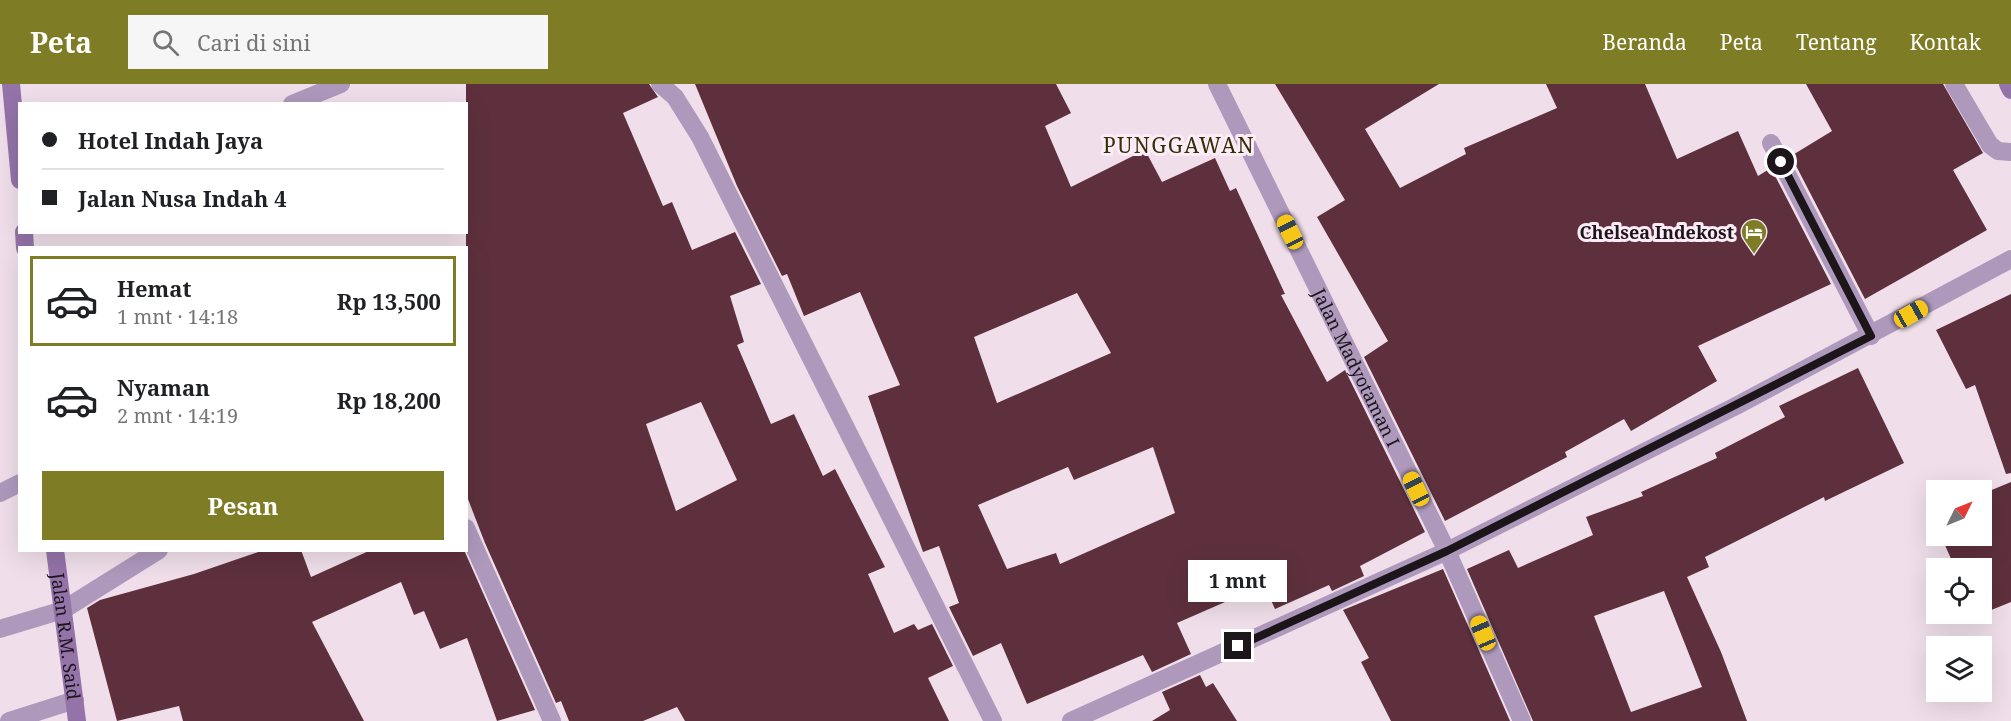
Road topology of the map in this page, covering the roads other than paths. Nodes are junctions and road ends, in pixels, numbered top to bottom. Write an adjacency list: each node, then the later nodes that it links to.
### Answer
1 (11, 84): 11 (main road)
2 (341, 84): 8 (street)
3 (660, 84): 26 (street)
4 (1217, 84): 17 (street, Jalan Madyotaman I)
5 (1954, 84): 10 (street)
6 (2008, 84): 7 (main road)
7 (2011, 90)
8 (297, 102)
9 (1771, 143): 13 (street)
10 (2011, 152)
11 (18, 159)
12 (2011, 259): 13 (street)
13 (1871, 336): 17 (street)
14 (18, 484): 15 (street)
15 (0, 493)
16 (468, 532): 25 (street)
17 (1447, 551): 27 (street); 28 (street, Jalan Madyotaman I)
18 (55, 552): 20 (main road, Jalan R.M. Said)
19 (156, 552): 20 (street)
20 (63, 610): 21 (street); 22 (main road, Jalan R.M. Said)
21 (0, 629)
22 (75, 700): 23 (street); 24 (main road, Jalan R.M. Said)
23 (9, 721)
24 (77, 721)
25 (552, 721)
26 (993, 721)
27 (1071, 721)
28 (1522, 721)

